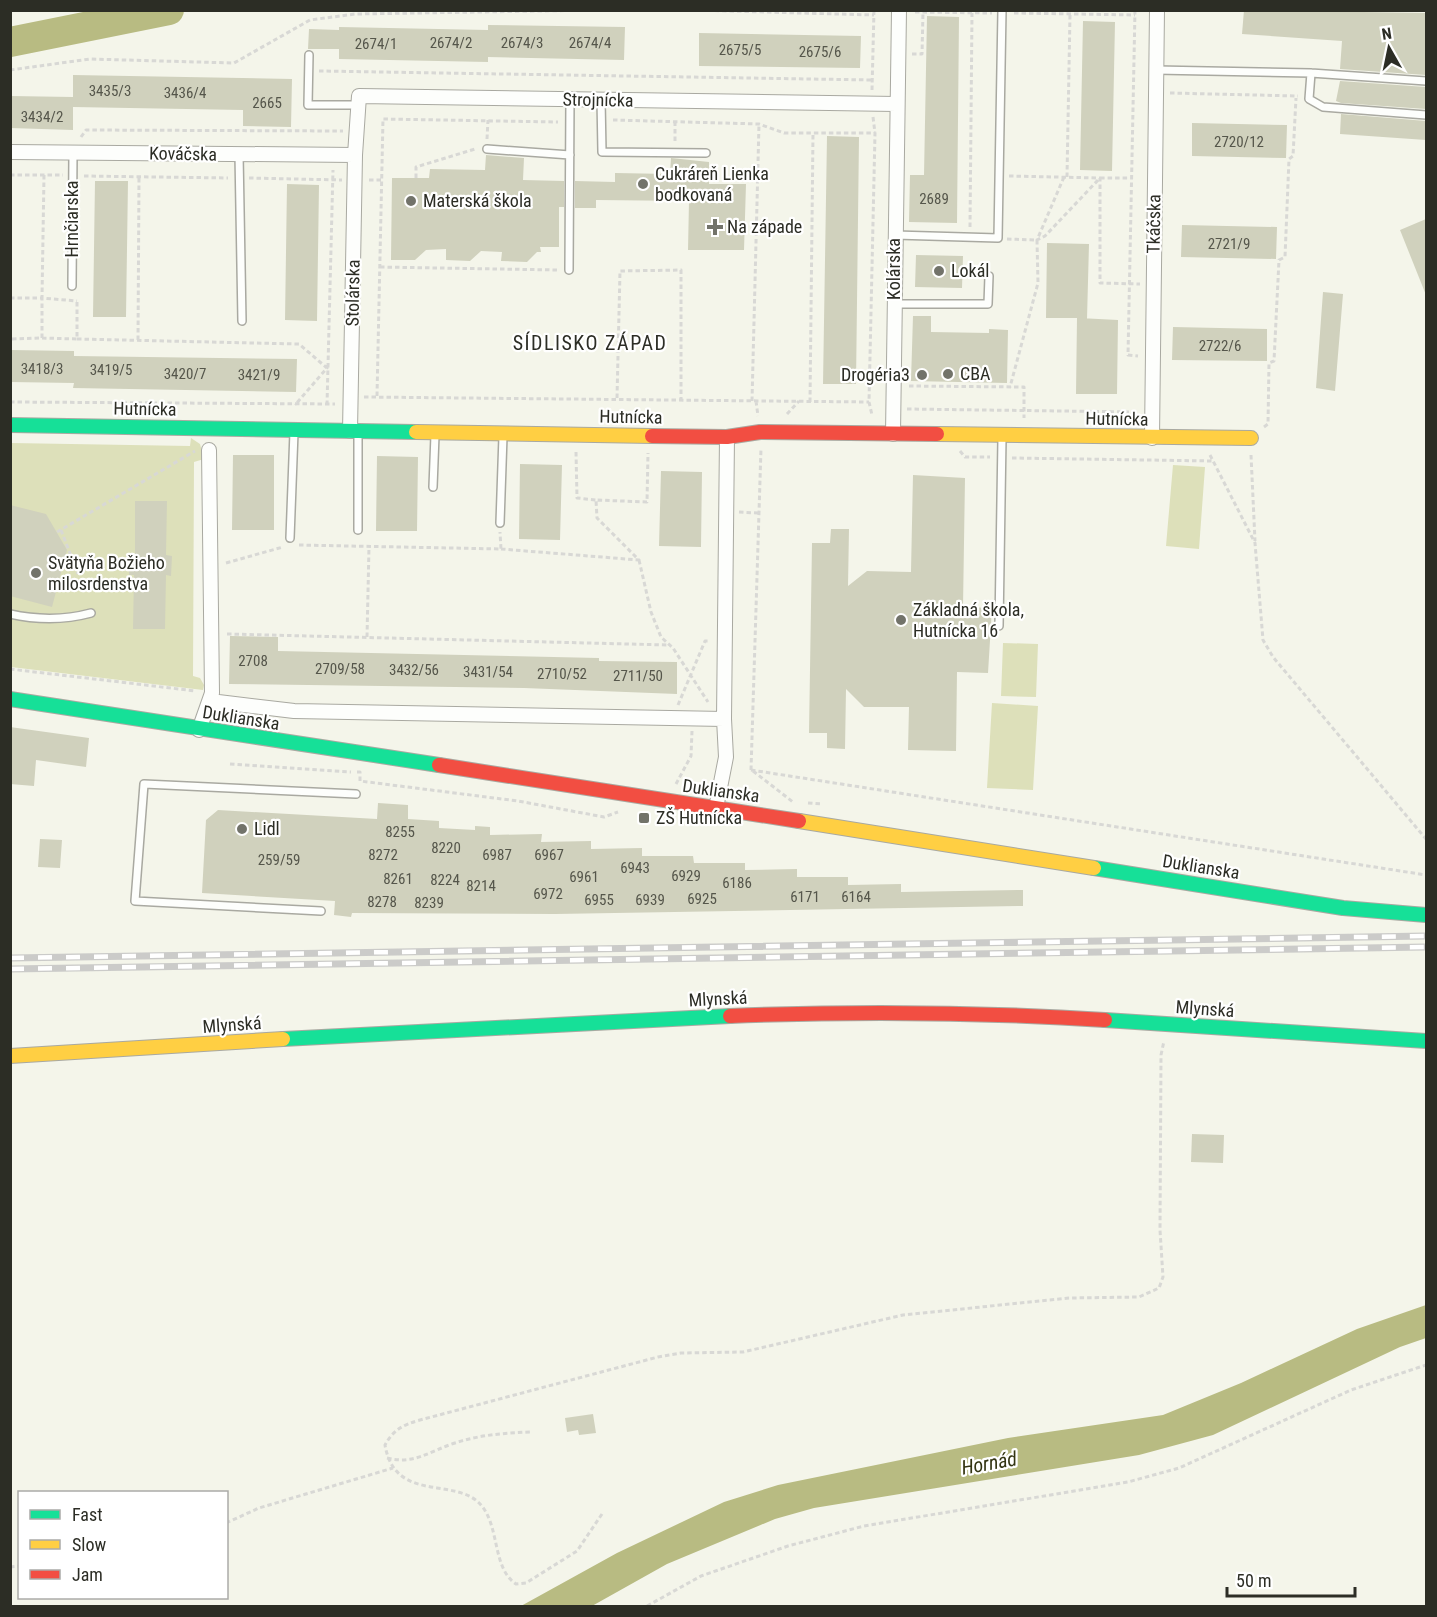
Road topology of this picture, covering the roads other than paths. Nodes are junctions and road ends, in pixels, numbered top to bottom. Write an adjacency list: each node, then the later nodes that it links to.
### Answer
1 (1157, 10): 5 (street, Tkáčska)
2 (904, 11): 10 (street, Kolárska)
3 (1002, 12): 20 (lane)
4 (309, 55): 11 (lane)
5 (1156, 69): 6 (lane); 34 (street, Tkáčska)
6 (1311, 74): 7 (lane); 12 (lane)
7 (1426, 81)
8 (570, 99): 9 (street, Strojnícka); 11 (street, Strojnícka); 19 (lane)
9 (602, 99): 10 (street, Strojnícka); 16 (lane)
10 (896, 104): 20 (street, Kolárska)
11 (358, 105): 18 (street)
12 (1426, 116)
13 (75, 147): 15 (street, Kováčska); 17 (street, Kováčska); 23 (lane, Hrnčiarska)
14 (487, 149): 19 (lane)
15 (10, 152)
16 (706, 153)
17 (239, 154): 18 (street, Kováčska); 25 (lane)
18 (355, 155): 28 (street, Stolárska)
19 (570, 155): 21 (lane)
20 (895, 235): 24 (street, Kolárska)
21 (569, 270)
22 (989, 276): 24 (lane)
23 (72, 286)
24 (894, 304): 31 (street, Kolárska)
25 (242, 321)
26 (10, 426): 27 (street, Hutnícka)
27 (294, 430): 28 (street, Hutnícka); 40 (lane)
28 (354, 431): 29 (street, Hutnícka); 39 (lane)
29 (436, 432): 30 (street, Hutnícka); 37 (lane)
30 (503, 433): 33 (street, Hutnícka); 38 (lane)
31 (893, 434): 32 (street, Hutnícka); 33 (street, Hutnícka)
32 (1002, 435): 34 (street, Hutnícka); 43 (lane)
33 (727, 437): 46 (street)
34 (1152, 438): 35 (street, Hutnícka)
35 (1251, 438)
36 (204, 449): 44 (street)
37 (433, 487)
38 (500, 523)
39 (358, 530)
40 (290, 538)
41 (91, 613): 42 (lane)
42 (10, 614)
43 (999, 626)
44 (211, 697): 46 (street, Duklianska); 47 (street)
45 (10, 699): 47 (street, Duklianska)
46 (724, 718): 49 (street)
47 (200, 730): 49 (street, Duklianska)
48 (356, 794): 50 (lane)
49 (716, 808): 51 (street, Duklianska)
50 (321, 911)
51 (1426, 915)
52 (1426, 1041): 53 (street, Mlynská)
53 (10, 1056)

